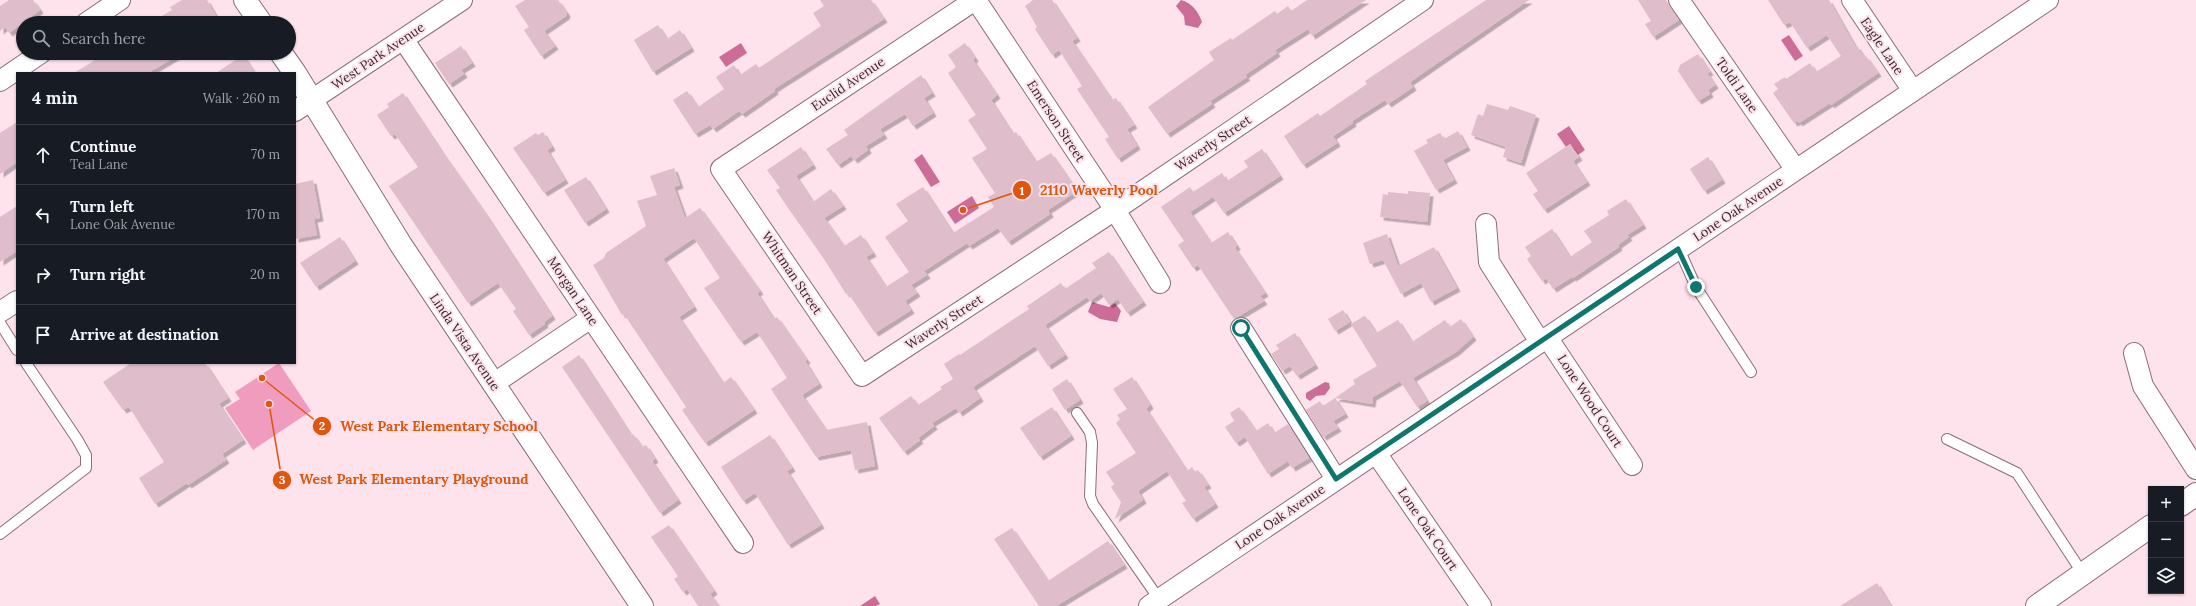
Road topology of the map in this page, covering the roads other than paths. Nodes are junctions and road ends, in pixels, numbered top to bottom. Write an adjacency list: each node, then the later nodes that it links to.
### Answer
1 (120, 0): 9 (street)
2 (245, 0): 10 (street)
3 (462, 0): 11 (street, West Park Avenue)
4 (975, 0): 20 (street, Euclid Avenue); 22 (street, Emerson Street)
5 (1423, 0): 22 (street, Waverly Street)
6 (1679, 0): 21 (street, Toldi Lane)
7 (1852, 0): 17 (street, Eagle Lane)
8 (2048, 0): 17 (street, Lone Oak Avenue)
9 (96, 16)
10 (256, 16)
11 (403, 39): 18 (street, West Park Avenue); 28 (street, Morgan Lane)
12 (31, 60): 16 (street)
13 (286, 60): 14 (street, Linda Vista Avenue)
14 (294, 72)
15 (296, 74): 18 (street, Linda Vista Avenue)
16 (0, 81)
17 (1913, 91): 21 (street, Lone Oak Avenue)
18 (313, 99): 19 (street, West Park Avenue); 37 (street, Linda Vista Avenue)
19 (296, 110)
20 (721, 169): 36 (street, Whitman Street)
21 (1796, 170): 24 (street, Lone Oak Avenue)
22 (1115, 210): 25 (street, Emerson Street); 36 (street, Waverly Street)
23 (1486, 224): 31 (street, Lone Wood Court)
24 (1678, 249): 31 (street, Lone Oak Avenue); 35 (lane)
25 (1160, 283)
26 (16, 302): 27 (street)
27 (0, 312)
28 (591, 318): 37 (street); 48 (street, Morgan Lane)
29 (0, 323): 32 (lane)
30 (1241, 328): 43 (street)
31 (1544, 339): 40 (street, Lone Oak Avenue); 41 (street, Lone Wood Court)
32 (16, 348)
33 (2134, 353): 42 (street)
34 (27, 364): 47 (lane)
35 (1751, 372)
36 (862, 376)
37 (493, 384): 51 (street, Linda Vista Avenue)
38 (1077, 413): 50 (lane)
39 (1947, 439): 49 (lane)
40 (1376, 453): 43 (street, Lone Oak Avenue); 52 (street, Lone Oak Court)
41 (1632, 465)
42 (2196, 469)
43 (1336, 479): 50 (street, Lone Oak Avenue)
44 (2196, 494): 45 (street)
45 (2184, 503)
46 (2148, 528): 49 (street)
47 (0, 534)
48 (743, 543)
49 (2083, 574): 53 (street)
50 (1154, 602)
51 (642, 606)
52 (1481, 606)
53 (2038, 606)

